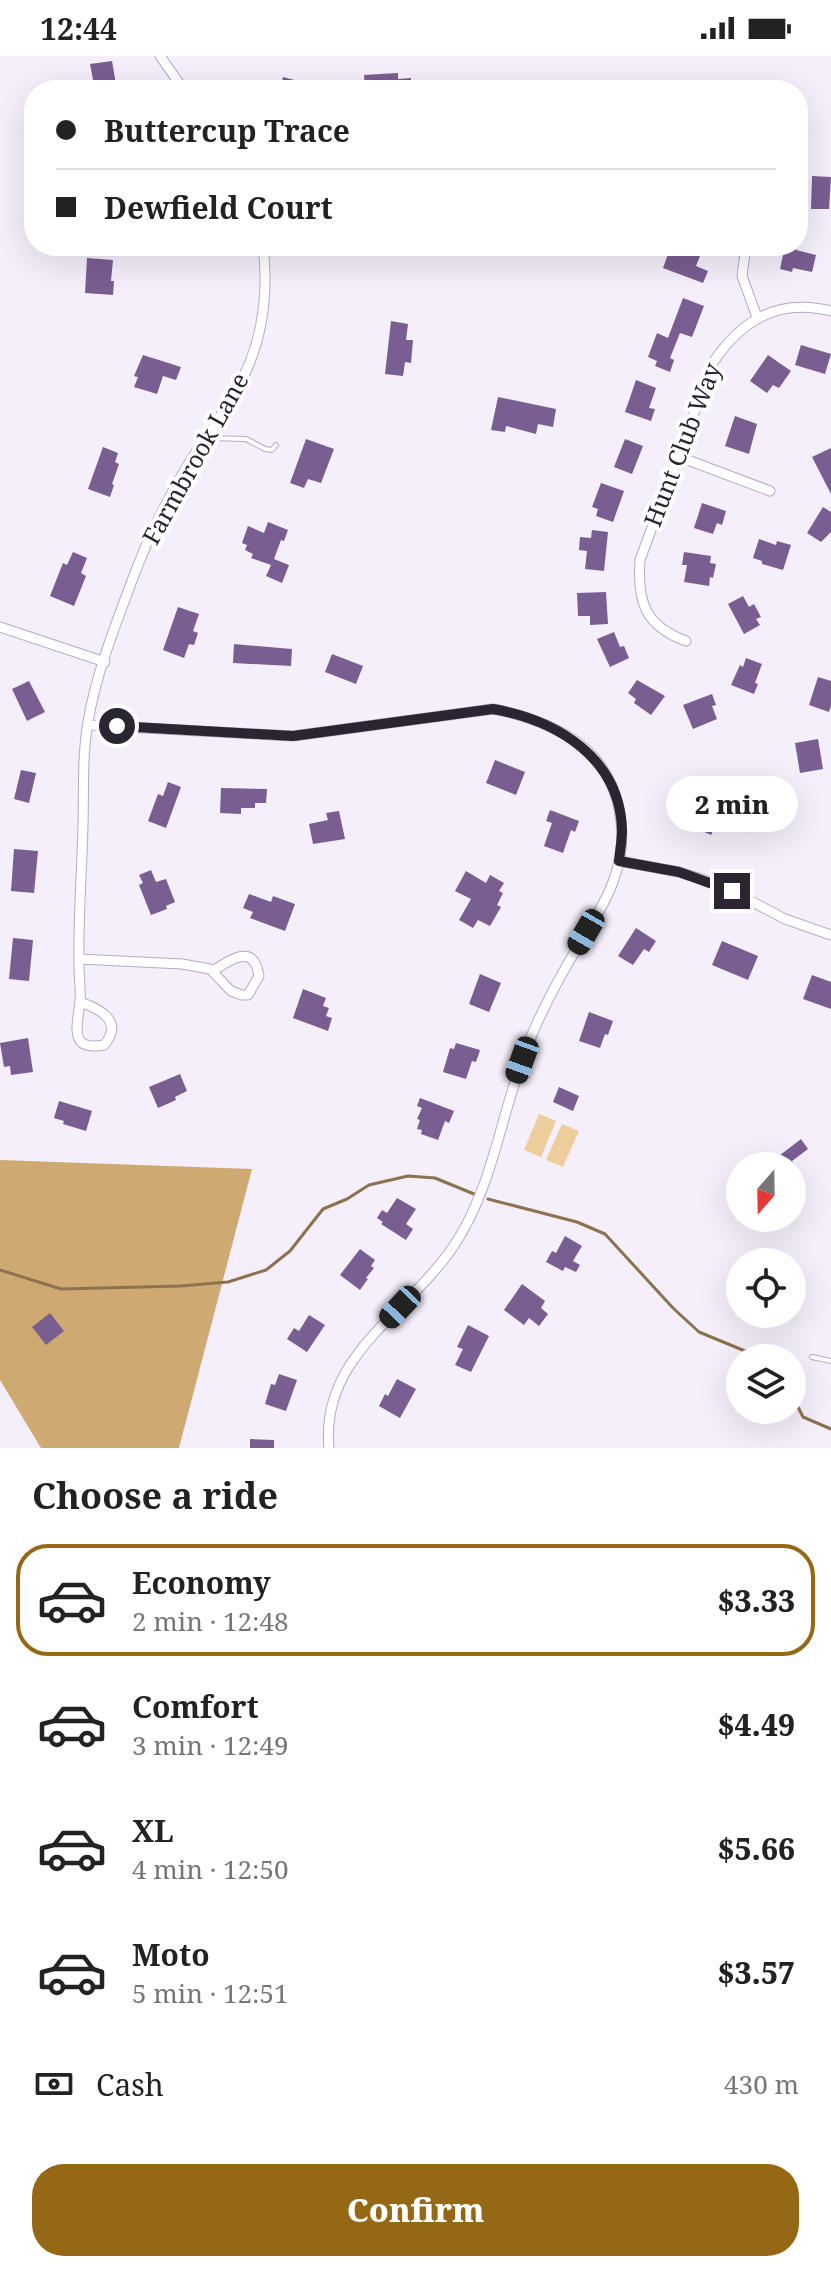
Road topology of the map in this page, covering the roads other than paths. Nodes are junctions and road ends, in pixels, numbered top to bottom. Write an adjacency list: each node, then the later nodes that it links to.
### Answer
1 (160, 56): 2 (street)
2 (177, 80)
3 (264, 256): 7 (street, Farmbrook Lane)
4 (745, 256): 6 (street)
5 (831, 311): 6 (street, Hunt Club Way)
6 (757, 317): 9 (street, Hunt Club Way)
7 (205, 438): 8 (lane); 13 (street, Farmbrook Lane)
8 (276, 445)
9 (677, 456): 10 (street); 12 (street, Hunt Club Way)
10 (770, 491)
11 (0, 627): 13 (street)
12 (686, 641)
13 (105, 662): 14 (street, Farmbrook Lane)
14 (88, 725): 15 (street); 17 (street, Farmbrook Lane)
15 (619, 861): 16 (street); 22 (street)
16 (831, 935)
17 (79, 959): 18 (street); 19 (street, Farmbrook Lane)
18 (213, 971): 18 (street)
19 (80, 1002): 19 (street, Farmbrook Lane)
20 (812, 1357): 21 (lane)
21 (831, 1361)
22 (329, 1448)

